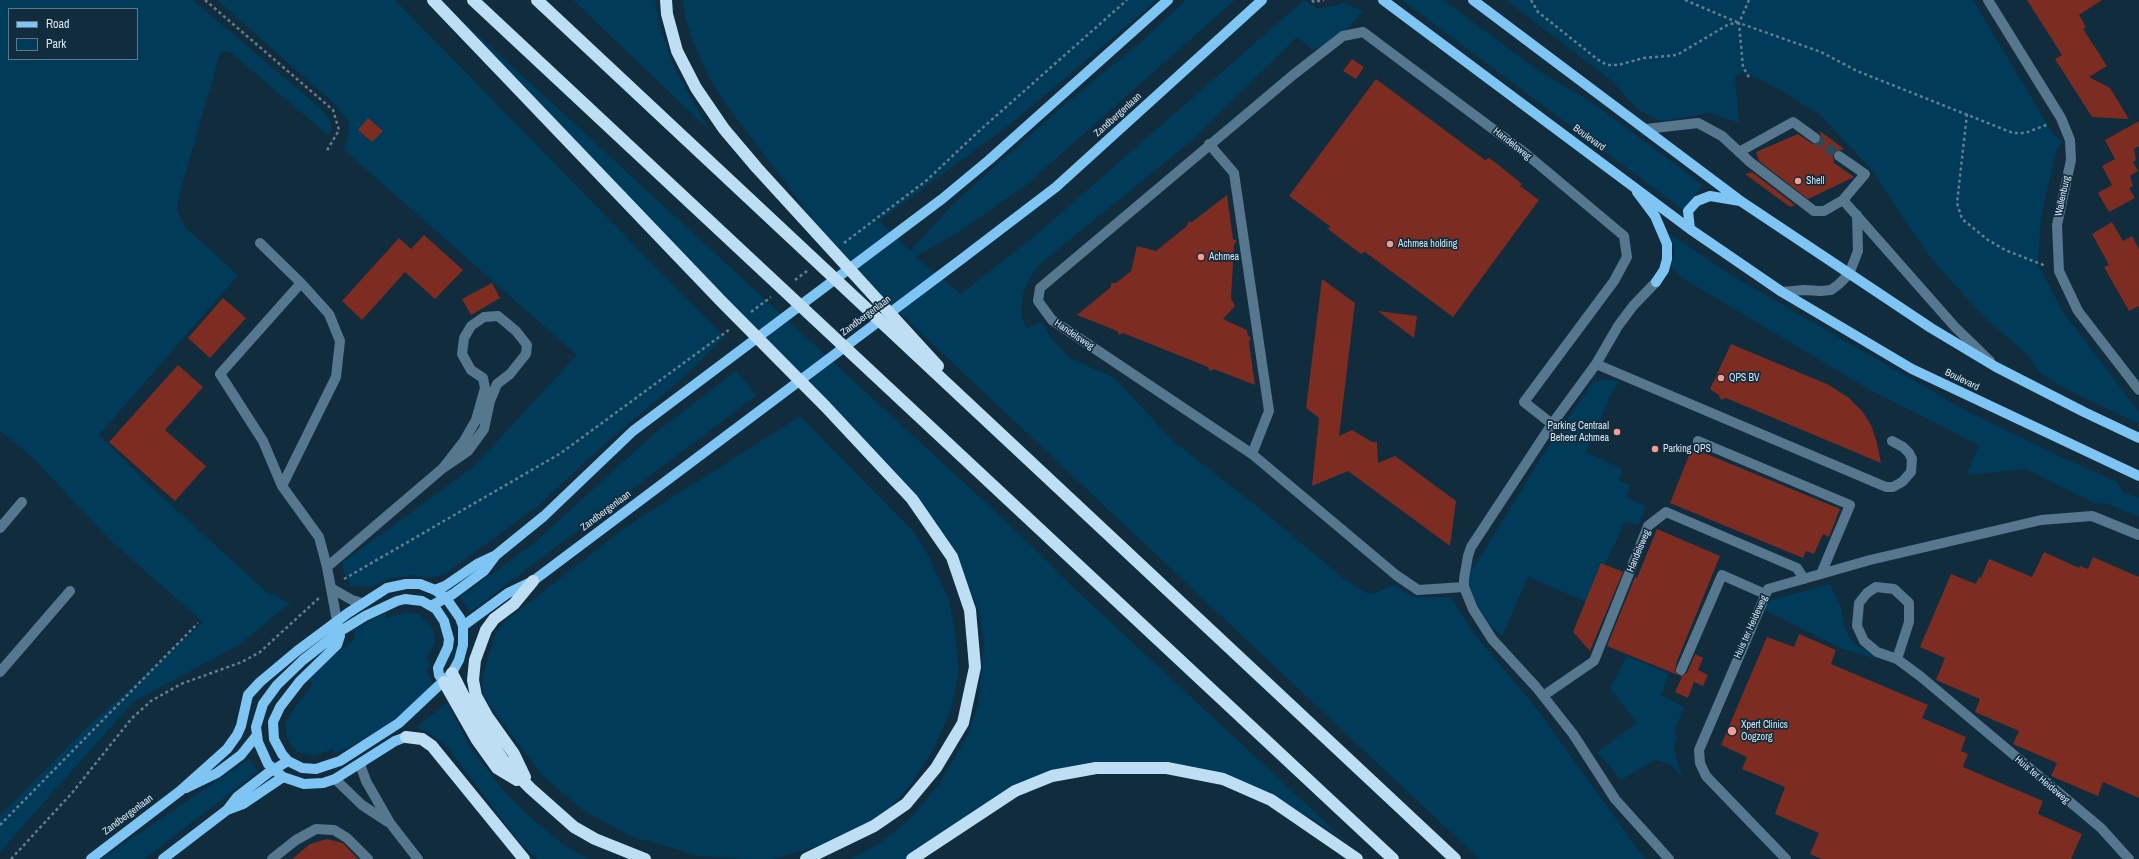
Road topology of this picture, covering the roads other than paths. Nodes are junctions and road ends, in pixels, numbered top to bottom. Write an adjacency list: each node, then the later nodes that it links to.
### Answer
1 (433, 0): 80 (highway)
2 (473, 0): 83 (highway)
3 (537, 0): 29 (highway)
4 (666, 0): 29 (highway)
5 (1168, 0): 40 (main road)
6 (1262, 0): 44 (main road, Zandbergenlaan)
7 (1383, 0): 15 (main road, Boulevard)
8 (1473, 0): 10 (main road)
9 (1988, 0): 27 (street, Wallenburg)
10 (1646, 129): 13 (street); 17 (main road)
11 (1815, 138): 13 (street)
12 (1209, 144): 28 (street, Handelsweg); 33 (street); 33 (street, Handelsweg)
13 (1739, 152): 16 (street)
14 (1839, 156): 16 (street)
15 (1630, 183): 19 (main road, Boulevard); 22 (main road)
16 (1843, 200): 18 (street)
17 (1742, 202): 19 (main road); 21 (main road)
18 (1857, 215): 21 (street); 26 (street)
19 (1690, 229): 24 (main road, Boulevard)
20 (260, 243): 23 (street)
21 (1849, 274): 24 (street); 26 (main road)
22 (1656, 282): 25 (street)
23 (301, 283): 36 (street); 36 (street)
24 (1782, 292): 35 (main road, Boulevard)
25 (1596, 364): 28 (street); 32 (street)
26 (1996, 367): 30 (main road)
27 (2139, 390)
28 (1552, 424): 45 (street)
29 (1001, 435): 84 (highway)
30 (2139, 438)
31 (1698, 441): 42 (street)
32 (1892, 441)
33 (1252, 454): 45 (street, Handelsweg)
34 (443, 468): 34 (street); 41 (street)
35 (2139, 476)
36 (282, 486): 41 (street)
37 (22, 502): 38 (street)
38 (0, 528)
39 (2139, 535): 42 (street, Huis ter Heideweg)
40 (496, 555): 47 (main road); 50 (main road)
41 (327, 567): 46 (street)
42 (1821, 574): 43 (street, Huis ter Heideweg)
43 (1804, 579): 49 (street, Huis ter Heideweg); 60 (street, Handelsweg)
44 (533, 581): 54 (main road, Zandbergenlaan); 69 (highway)
45 (1464, 587): 60 (street)
46 (331, 588): 51 (street); 53 (street)
47 (435, 590): 50 (main road); 51 (main road)
48 (70, 591): 57 (street)
49 (1765, 594): 56 (street); 86 (street, Huis ter Heideweg)
50 (446, 598): 52 (main road); 54 (main road)
51 (362, 603): 53 (main road)
52 (430, 606): 53 (main road); 59 (main road)
53 (338, 626): 61 (main road); 64 (main road); 70 (main road, Zandbergenlaan)
54 (463, 626): 58 (main road)
55 (1897, 659): 55 (street, Huis ter Heideweg); 87 (street, Huis ter Heideweg)
56 (1680, 670)
57 (0, 672)
58 (452, 673): 59 (main road); 69 (highway)
59 (444, 682): 63 (main road); 69 (highway)
60 (1543, 696): 85 (street)
61 (257, 735): 66 (main road); 70 (main road, Zandbergenlaan)
62 (406, 737): 65 (main road); 78 (highway)
63 (356, 752): 64 (main road); 65 (main road)
64 (288, 761): 66 (main road)
65 (360, 764): 68 (main road); 72 (street)
66 (273, 770): 67 (main road); 71 (main road)
67 (283, 777): 68 (main road); 71 (main road)
68 (335, 779): 72 (street)
69 (530, 788): 79 (highway)
70 (180, 791): 73 (main road, Zandbergenlaan)
71 (227, 810): 74 (main road)
72 (390, 823): 77 (street)
73 (91, 859)
74 (163, 859)
75 (272, 859): 76 (street)
76 (368, 859)
77 (418, 859)
78 (524, 859)
79 (645, 859)
80 (806, 859)
81 (912, 859): 82 (highway)
82 (1357, 859)
83 (1393, 859)
84 (1455, 859)
85 (1668, 859)
86 (1786, 859)
87 (2128, 859)

